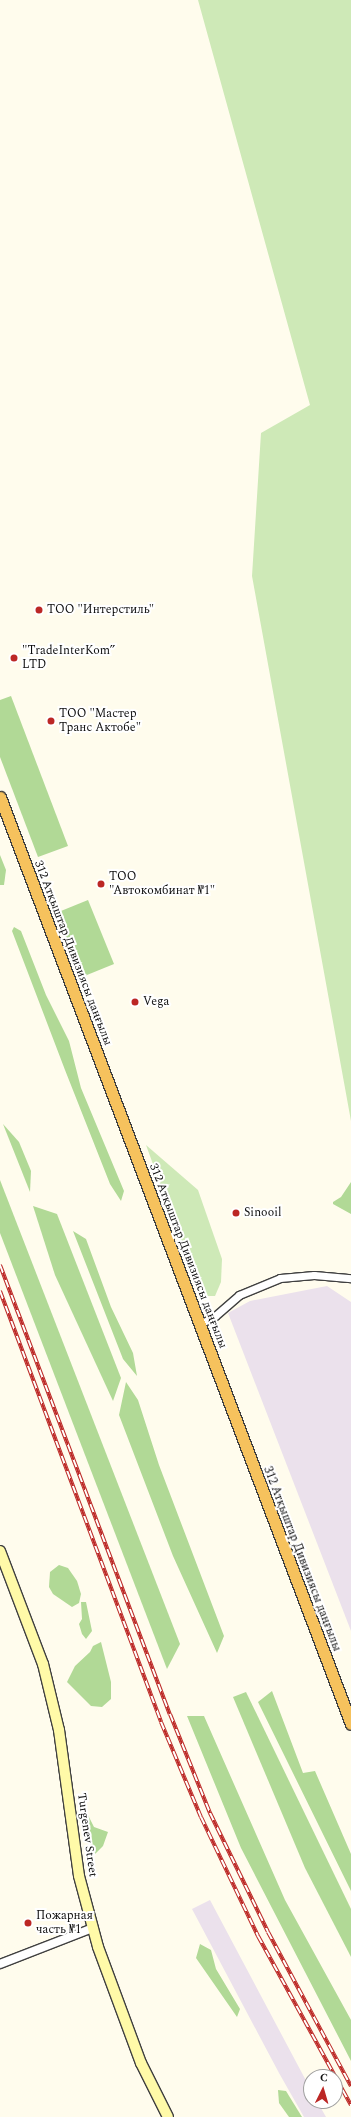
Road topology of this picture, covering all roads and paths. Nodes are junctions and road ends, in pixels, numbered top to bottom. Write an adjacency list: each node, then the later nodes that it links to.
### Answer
1 (0, 797): 3 (highway, 312 Атқыштар Дивизиясы даңғылы)
2 (351, 1278): 3 (street)
3 (200, 1324): 5 (highway, 312 Атқыштар Дивизиясы даңғылы)
4 (0, 1551): 6 (main road, Turgenev Street)
5 (351, 1724)
6 (93, 1928): 7 (street); 8 (main road, Turgenev Street)
7 (0, 1964)
8 (168, 2117)

